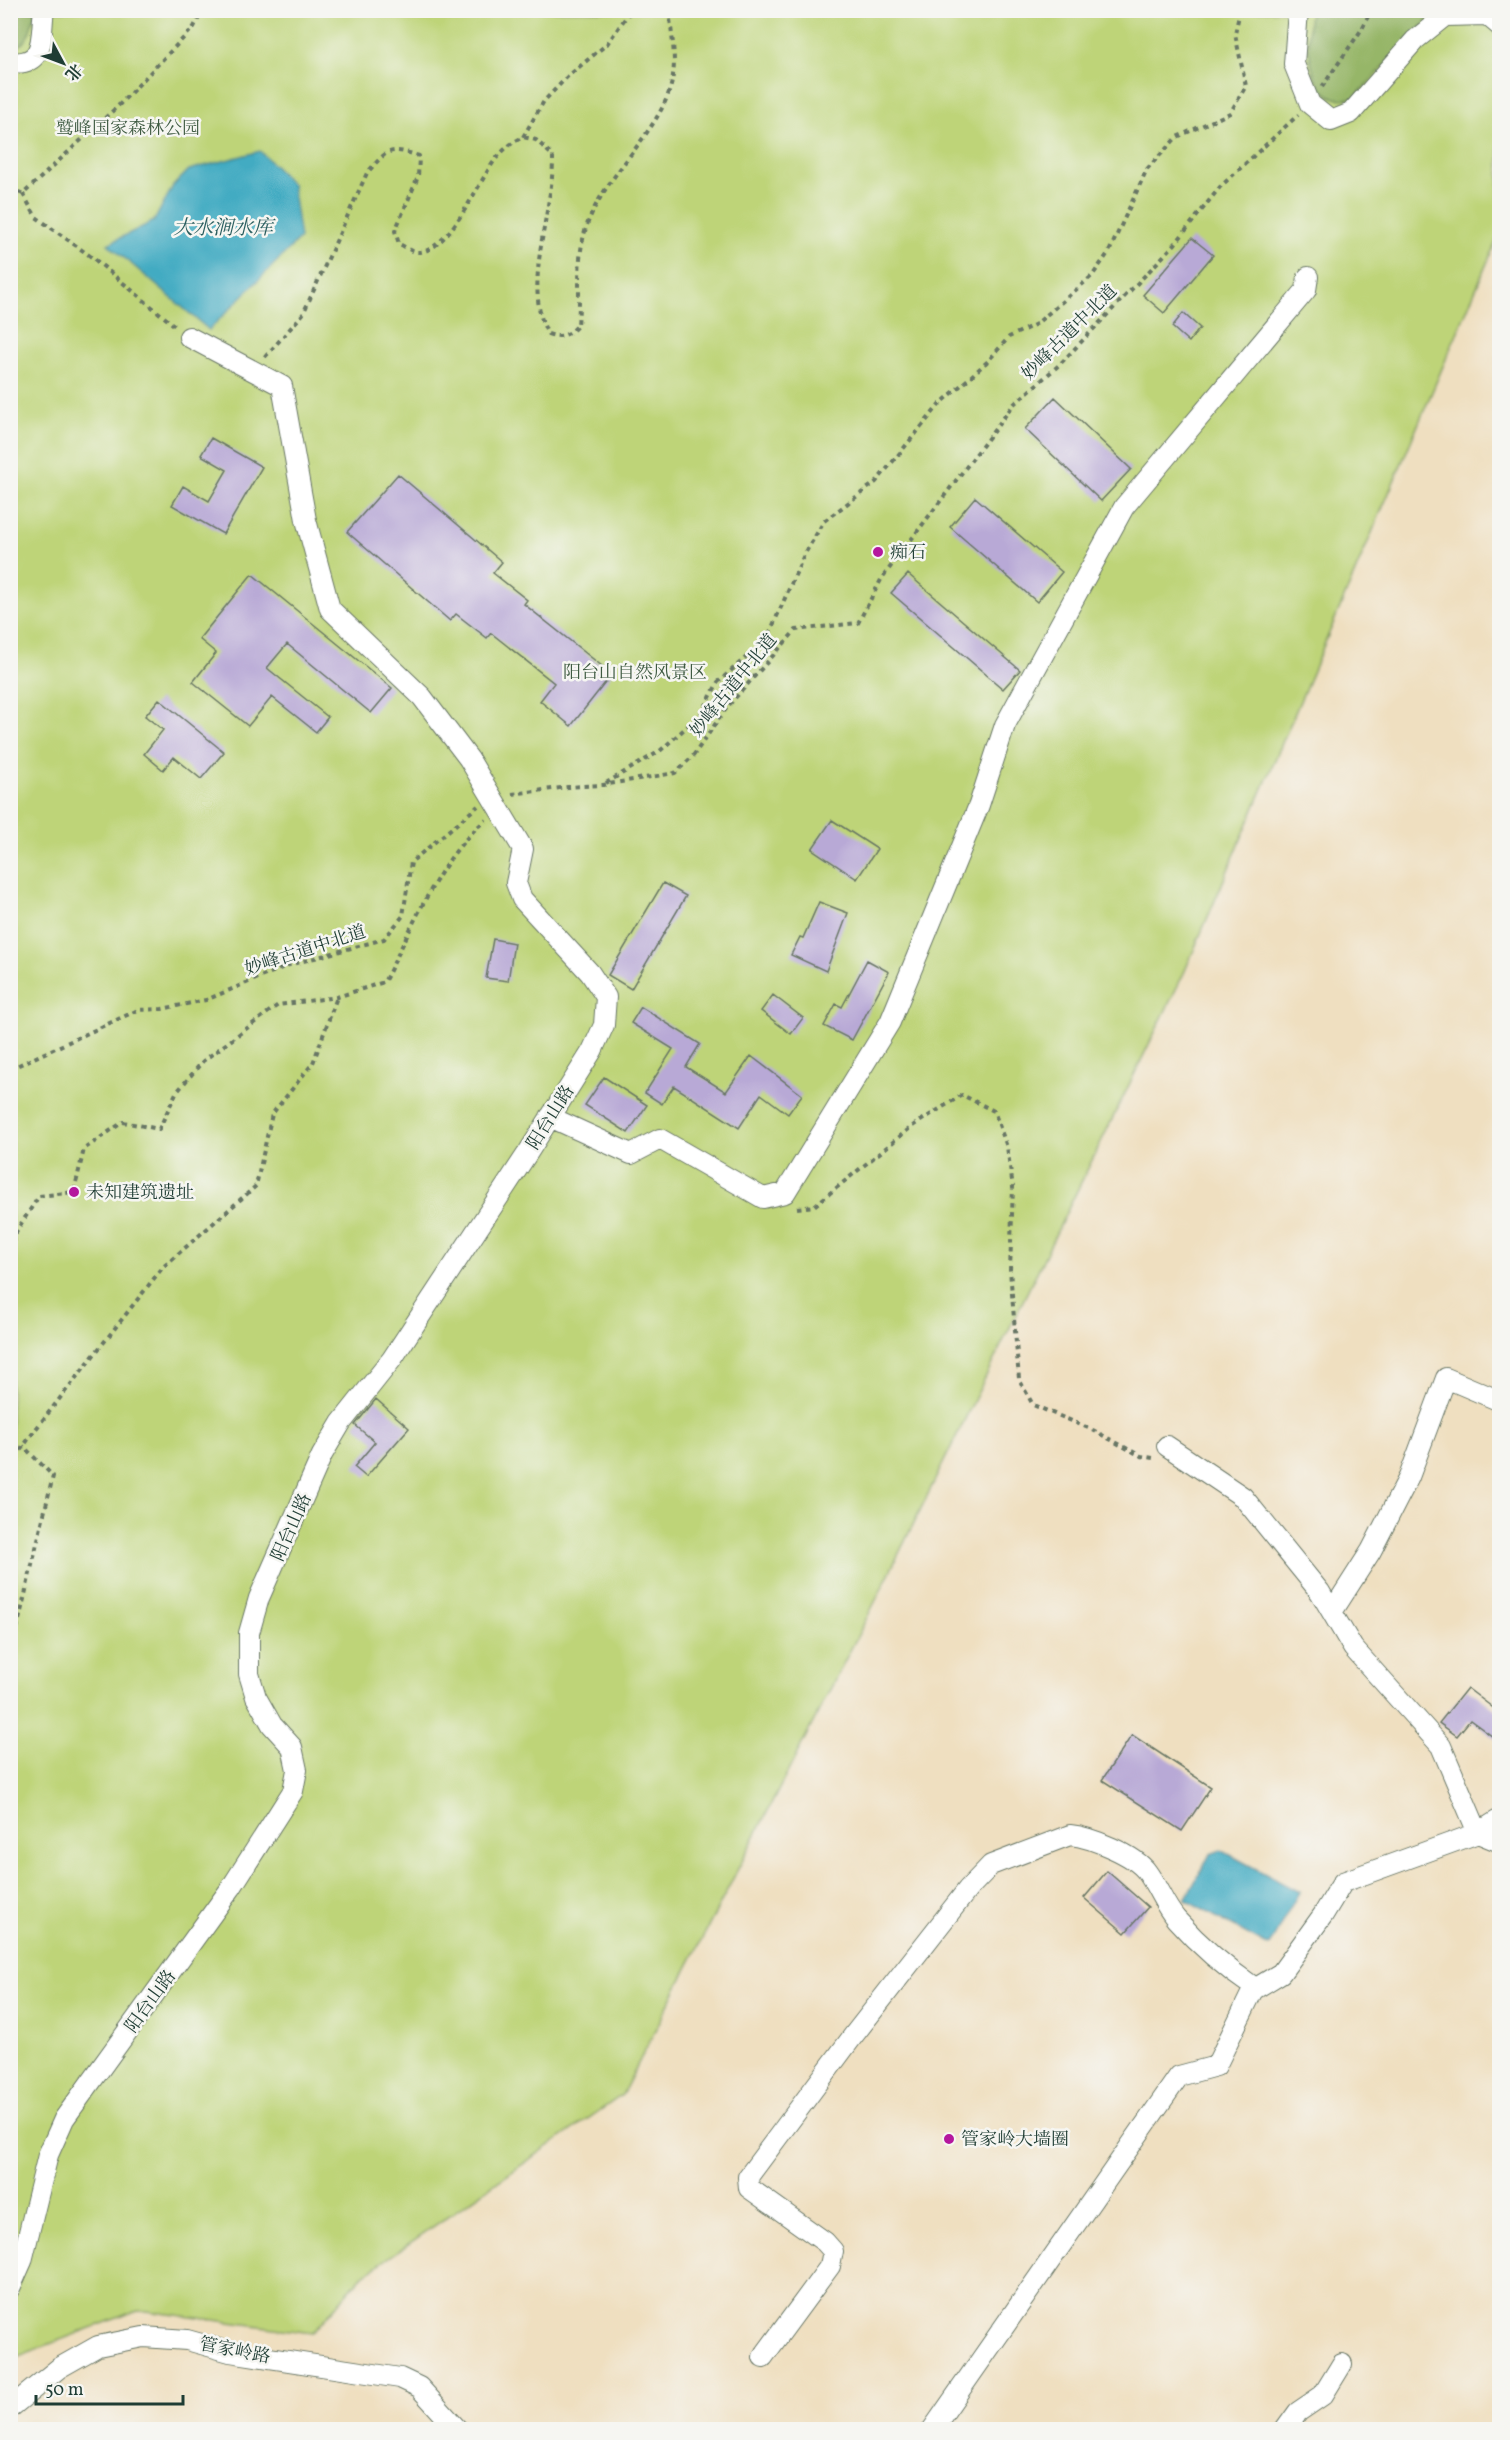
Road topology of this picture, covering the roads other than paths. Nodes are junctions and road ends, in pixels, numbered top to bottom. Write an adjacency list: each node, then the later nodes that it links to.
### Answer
1 (44, 10): 4 (street)
2 (1298, 10): 3 (street)
3 (1500, 26)
4 (10, 62)
5 (1308, 277): 7 (street)
6 (189, 337): 7 (street, 阳台山路)
7 (550, 1117): 15 (street, 阳台山路)
8 (1500, 1401): 10 (street)
9 (1162, 1452): 10 (street)
10 (1332, 1612): 12 (street)
11 (1500, 1819): 12 (street)
12 (1478, 1833): 13 (street); 14 (street)
13 (1500, 1842)
14 (1255, 1988): 16 (street); 20 (street)
15 (10, 2288)
16 (763, 2357)
17 (1342, 2364): 21 (street)
18 (10, 2408): 19 (street, 管家岭路)
19 (458, 2430)
20 (932, 2430)
21 (1285, 2430)

